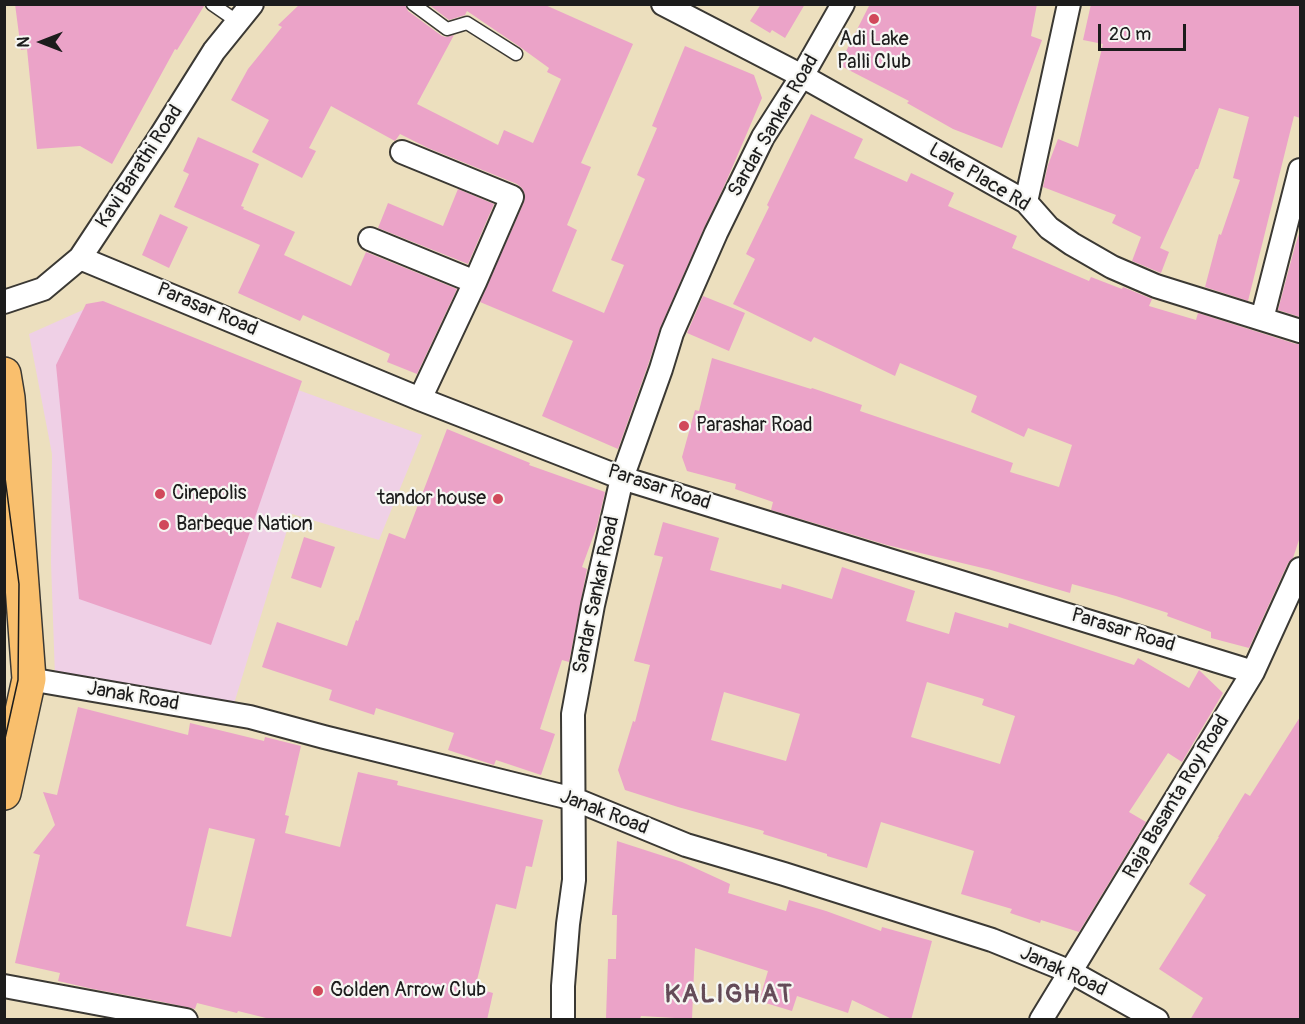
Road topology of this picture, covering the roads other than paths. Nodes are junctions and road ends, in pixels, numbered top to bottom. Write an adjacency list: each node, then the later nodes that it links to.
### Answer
1 (212, 4): 6 (lane)
2 (413, 4): 7 (lane)
3 (663, 4): 8 (street, Lake Place Rd)
4 (843, 4): 8 (street, Sardar Sankar Road)
5 (1069, 4): 11 (street)
6 (245, 13): 13 (street, Kavi Barathi Road)
7 (516, 54)
8 (802, 76): 11 (street, Lake Place Rd); 20 (street, Sardar Sankar Road)
9 (402, 152): 14 (street)
10 (1300, 170): 16 (street)
11 (1026, 202): 16 (street, Lake Place Rd)
12 (370, 239): 14 (street)
13 (80, 258): 15 (street, Kavi Barathi Road); 19 (street, Parasar Road)
14 (475, 282): 19 (street)
15 (4, 302)
16 (1262, 319): 17 (street, Lake Place Rd)
17 (1300, 332)
18 (6, 390): 23 (main road)
19 (420, 399): 20 (street, Parasar Road)
20 (622, 478): 22 (street, Parasar Road); 25 (street, Sardar Sankar Road)
21 (1300, 569): 22 (street, Raja Basanta Roy Road)
22 (1253, 672): 26 (street, Raja Basanta Roy Road)
23 (29, 679): 24 (main road); 25 (street, Janak Road)
24 (4, 793)
25 (574, 799): 26 (street, Janak Road); 29 (street, Sardar Sankar Road)
26 (1071, 972): 30 (street, Raja Basanta Roy Road); 31 (street, Janak Road)
27 (4, 986): 28 (street)
28 (186, 1020)
29 (563, 1020)
30 (1041, 1020)
31 (1157, 1020)

